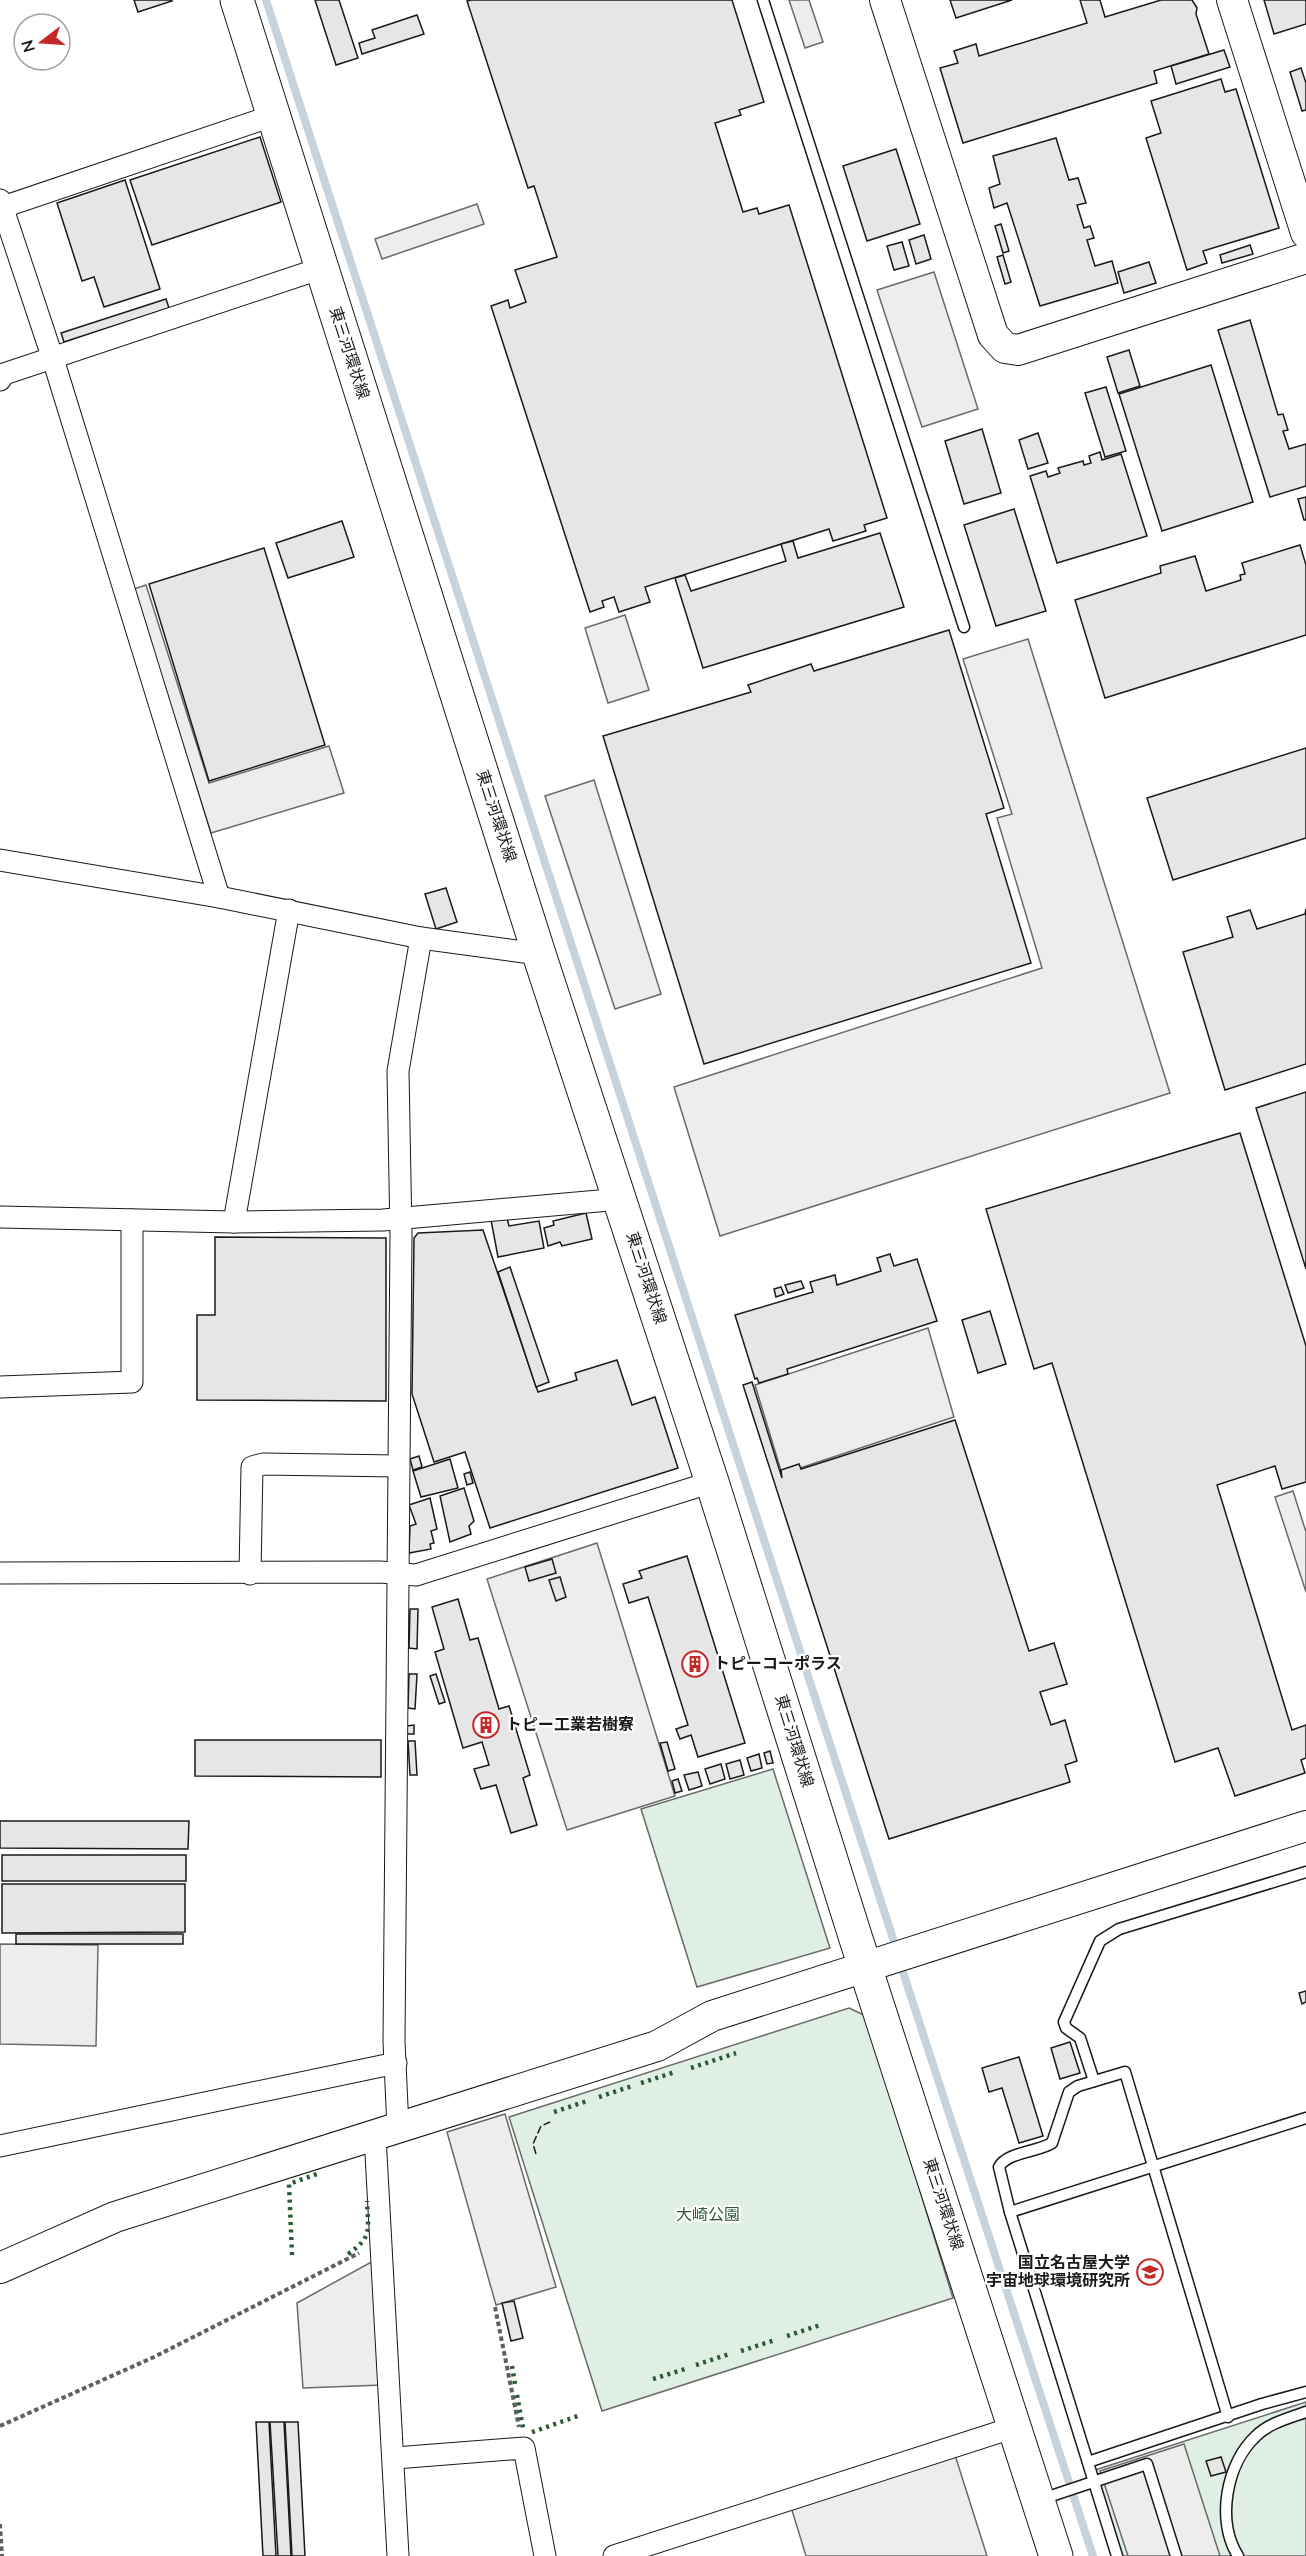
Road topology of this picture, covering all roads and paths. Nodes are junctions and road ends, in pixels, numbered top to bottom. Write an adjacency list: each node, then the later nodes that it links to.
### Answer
1 (237, 0): 5 (main road, 東三河環状線)
2 (763, 0): 12 (lane)
3 (885, 0): 8 (street)
4 (1232, 0): 7 (street)
5 (275, 115): 6 (street); 9 (main road, 東三河環状線)
6 (1, 205): 10 (street)
7 (1306, 232)
8 (1306, 258)
9 (322, 268): 10 (street); 17 (main road, 東三河環状線)
10 (53, 359): 11 (street); 14 (street)
11 (0, 380)
12 (964, 627)
13 (0, 860): 14 (street)
14 (219, 897): 15 (street)
15 (289, 910): 16 (street); 22 (street)
16 (421, 938): 17 (street); 20 (street)
17 (539, 954): 18 (main road, 東三河環状線)
18 (621, 1199): 20 (street); 25 (main road, 東三河環状線)
19 (0, 1217): 21 (street)
20 (400, 1218): 22 (street); 24 (street)
21 (132, 1220): 22 (street); 23 (street)
22 (234, 1222)
23 (0, 1387)
24 (399, 1466): 27 (street); 28 (street)
25 (712, 1482): 28 (street); 31 (main road, 東三河環状線)
26 (0, 1573): 27 (street)
27 (250, 1574): 28 (street)
28 (398, 1574): 32 (street)
29 (1306, 1826): 31 (street)
30 (1306, 1872): 33 (lane)
31 (865, 1967): 35 (street); 46 (main road, 東三河環状線)
32 (396, 2063): 35 (street); 36 (street)
33 (1094, 2081): 37 (lane); 38 (lane)
34 (1306, 2118): 37 (lane)
35 (387, 2132): 39 (street); 40 (street)
36 (0, 2146)
37 (1154, 2166): 38 (lane); 44 (lane)
38 (1010, 2212): 49 (lane)
39 (382, 2241): 45 (path); 48 (street)
40 (0, 2268)
41 (495, 2307): 47 (path)
42 (1306, 2392): 44 (lane)
43 (1306, 2412): 60 (lane)
44 (1228, 2417): 49 (lane)
45 (0, 2426)
46 (1015, 2427): 51 (main road, 東三河環状線); 56 (street)
47 (524, 2448): 48 (street); 55 (street)
48 (395, 2458): 54 (street)
49 (1088, 2463): 50 (lane)
50 (1089, 2484): 51 (lane); 58 (lane); 59 (lane)
51 (1051, 2496): 57 (main road, 東三河環状線)
52 (0, 2524): 53 (path)
53 (2, 2556)
54 (398, 2556)
55 (544, 2556)
56 (614, 2556)
57 (1056, 2556)
58 (1117, 2556)
59 (1176, 2556)
60 (1239, 2556)

